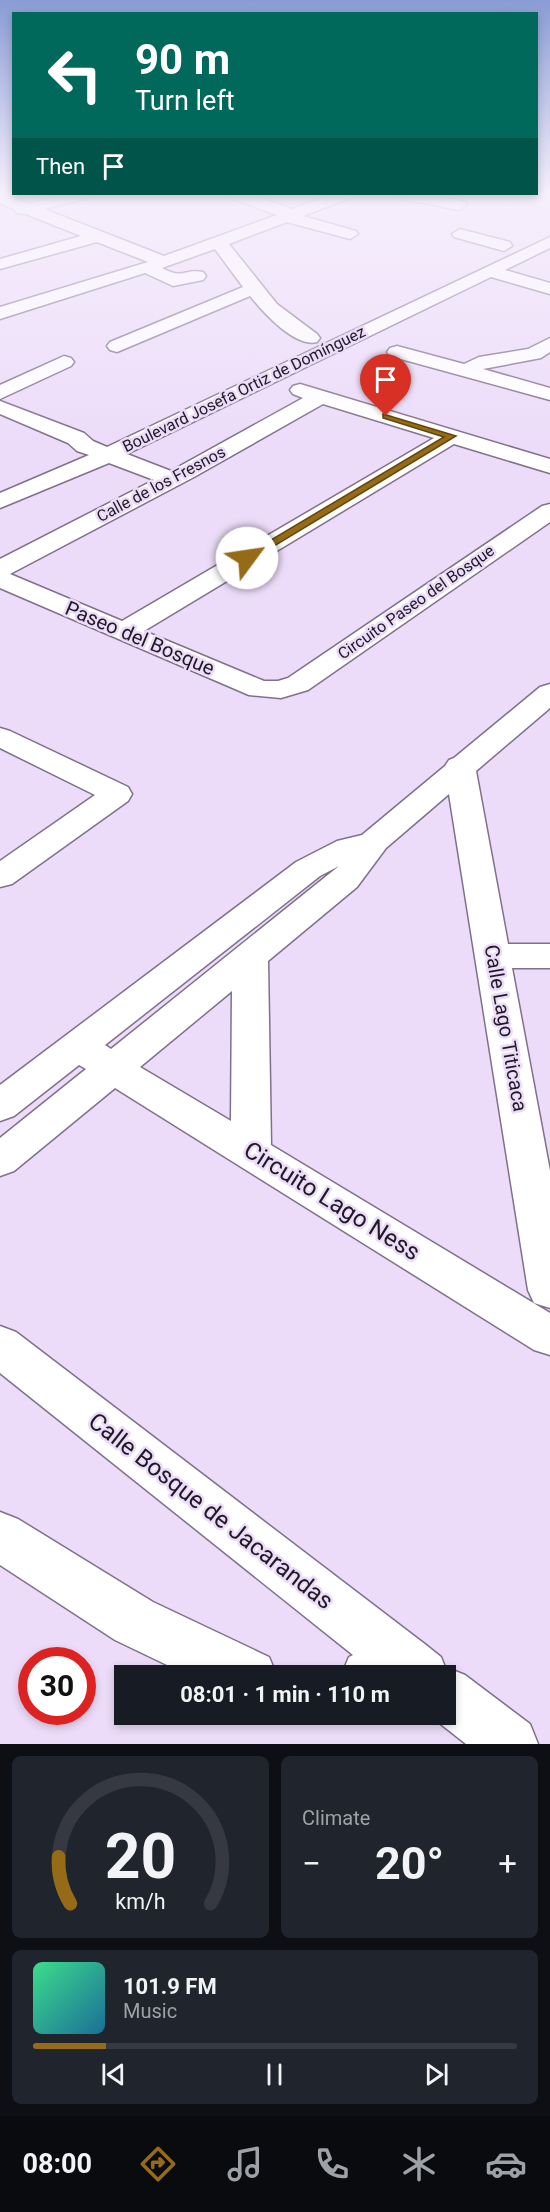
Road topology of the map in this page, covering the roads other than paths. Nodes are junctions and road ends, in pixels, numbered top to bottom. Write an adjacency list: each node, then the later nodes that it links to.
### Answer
1 (118, 276): 12 (street)
2 (168, 276): 3 (street)
3 (195, 276)
4 (245, 276): 10 (street)
5 (441, 276): 8 (street, Boulevard Josefa Ortiz de Domínguez)
6 (480, 276): 9 (street, Boulevard Josefa Ortiz de Domínguez)
7 (507, 276): 11 (street)
8 (434, 280): 9 (street); 13 (street, Boulevard Josefa Ortiz de Domínguez)
9 (459, 287): 25 (street, Boulevard Josefa Ortiz de Domínguez)
10 (254, 289): 13 (street); 15 (street)
11 (550, 290)
12 (0, 313)
13 (321, 333): 25 (street, Boulevard Josefa Ortiz de Domínguez)
14 (550, 344): 18 (street)
15 (117, 346)
16 (397, 352): 18 (street)
17 (64, 362): 20 (street)
18 (465, 372): 21 (street)
19 (293, 388): 22 (street)
20 (0, 393)
21 (550, 394)
22 (321, 396): 24 (street); 27 (street, Calle de los Fresnos)
23 (0, 408): 25 (street)
24 (452, 436): 26 (street); 33 (street)
25 (98, 446): 27 (street); 28 (street, Boulevard Josefa Ortiz de Domínguez); 29 (street, Boulevard Josefa Ortiz de Domínguez)
26 (550, 466)
27 (179, 475): 31 (street, Calle de los Fresnos)
28 (0, 483)
29 (0, 501)
30 (550, 510): 34 (street, Circuito Paseo del Bosque)
31 (0, 569)
32 (0, 579): 33 (street, Paseo del Bosque)
33 (125, 631): 34 (street, Paseo del Bosque)
34 (281, 690)
35 (550, 693): 37 (street)
36 (0, 736): 39 (street)
37 (460, 766): 38 (street); 41 (street, Calle Lago Titicaca)
38 (373, 842): 40 (street); 43 (street)
39 (0, 878)
40 (250, 956): 44 (street); 46 (street)
41 (494, 956): 42 (street); 48 (street, Calle Lago Titicaca)
42 (550, 956)
43 (77, 1046): 44 (street, Circuito Lago Ness); 45 (street)
44 (114, 1068): 46 (street, Circuito Lago Ness); 47 (street)
45 (0, 1106)
46 (251, 1152): 49 (street, Circuito Lago Ness)
47 (0, 1160)
48 (550, 1290)
49 (550, 1335)
50 (0, 1346): 53 (street, Calle Bosque de Jacarandas)
51 (0, 1536): 52 (street)
52 (227, 1665)
53 (396, 1665)
54 (456, 1707): 55 (street, Calle Bosque de Jacarandas)
55 (510, 1744)

